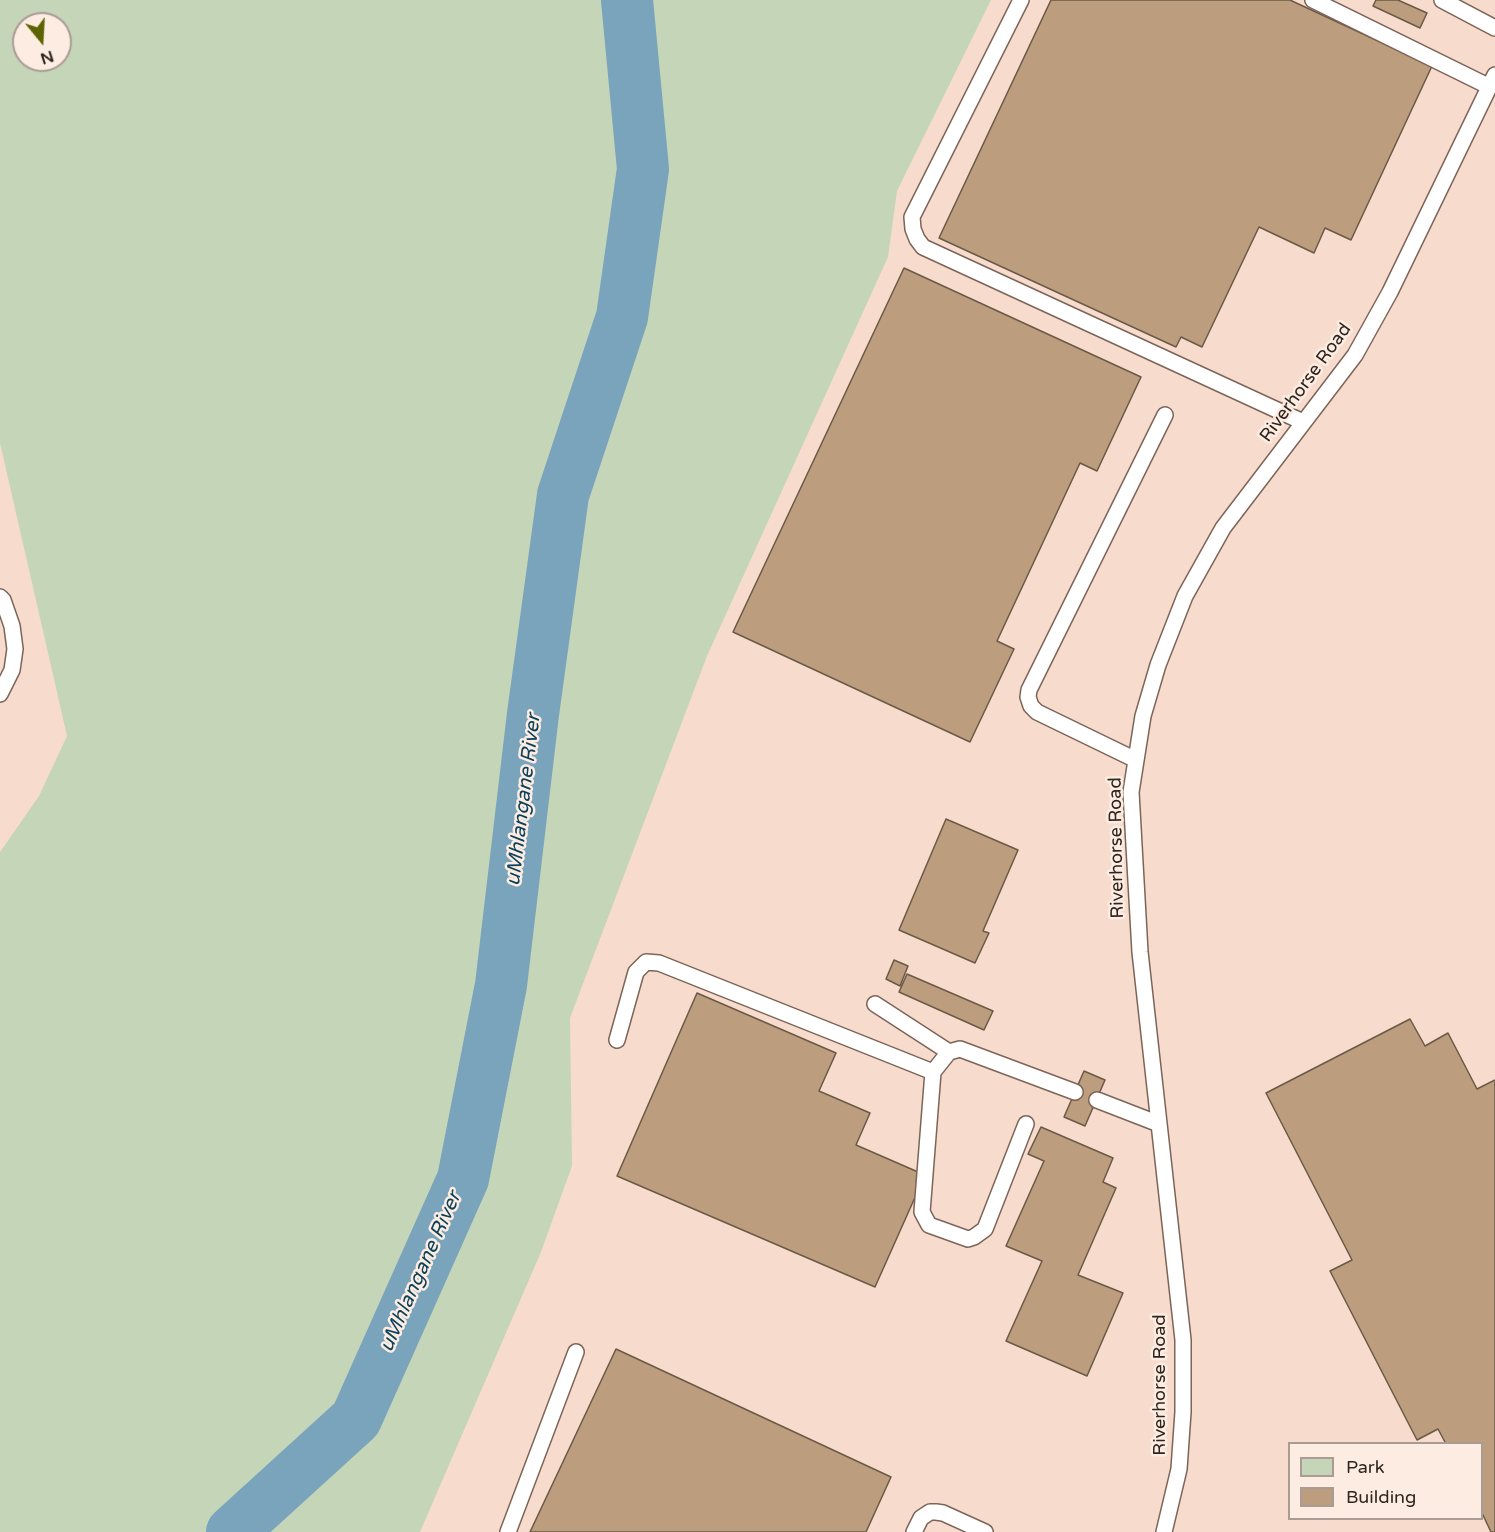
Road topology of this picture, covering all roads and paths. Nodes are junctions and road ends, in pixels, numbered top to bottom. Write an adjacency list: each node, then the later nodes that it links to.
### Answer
1 (1021, 0): 7 (lane)
2 (1313, 0): 5 (lane)
3 (1442, 0): 4 (lane)
4 (1495, 28)
5 (1492, 81): 7 (lane, Riverhorse Road)
6 (1165, 415): 10 (lane)
7 (1303, 422): 10 (lane, Riverhorse Road)
8 (0, 597): 9 (lane)
9 (0, 694)
10 (1136, 760): 18 (lane, Riverhorse Road)
11 (875, 1004): 13 (lane)
12 (617, 1040): 14 (lane)
13 (949, 1052): 14 (lane); 15 (lane)
14 (933, 1072): 17 (lane)
15 (1075, 1092)
16 (1097, 1100): 18 (lane)
17 (1026, 1124)
18 (1159, 1124): 23 (lane, Riverhorse Road)
19 (576, 1352): 20 (lane)
20 (508, 1532)
21 (914, 1532): 22 (lane)
22 (985, 1532)
23 (1164, 1532)

